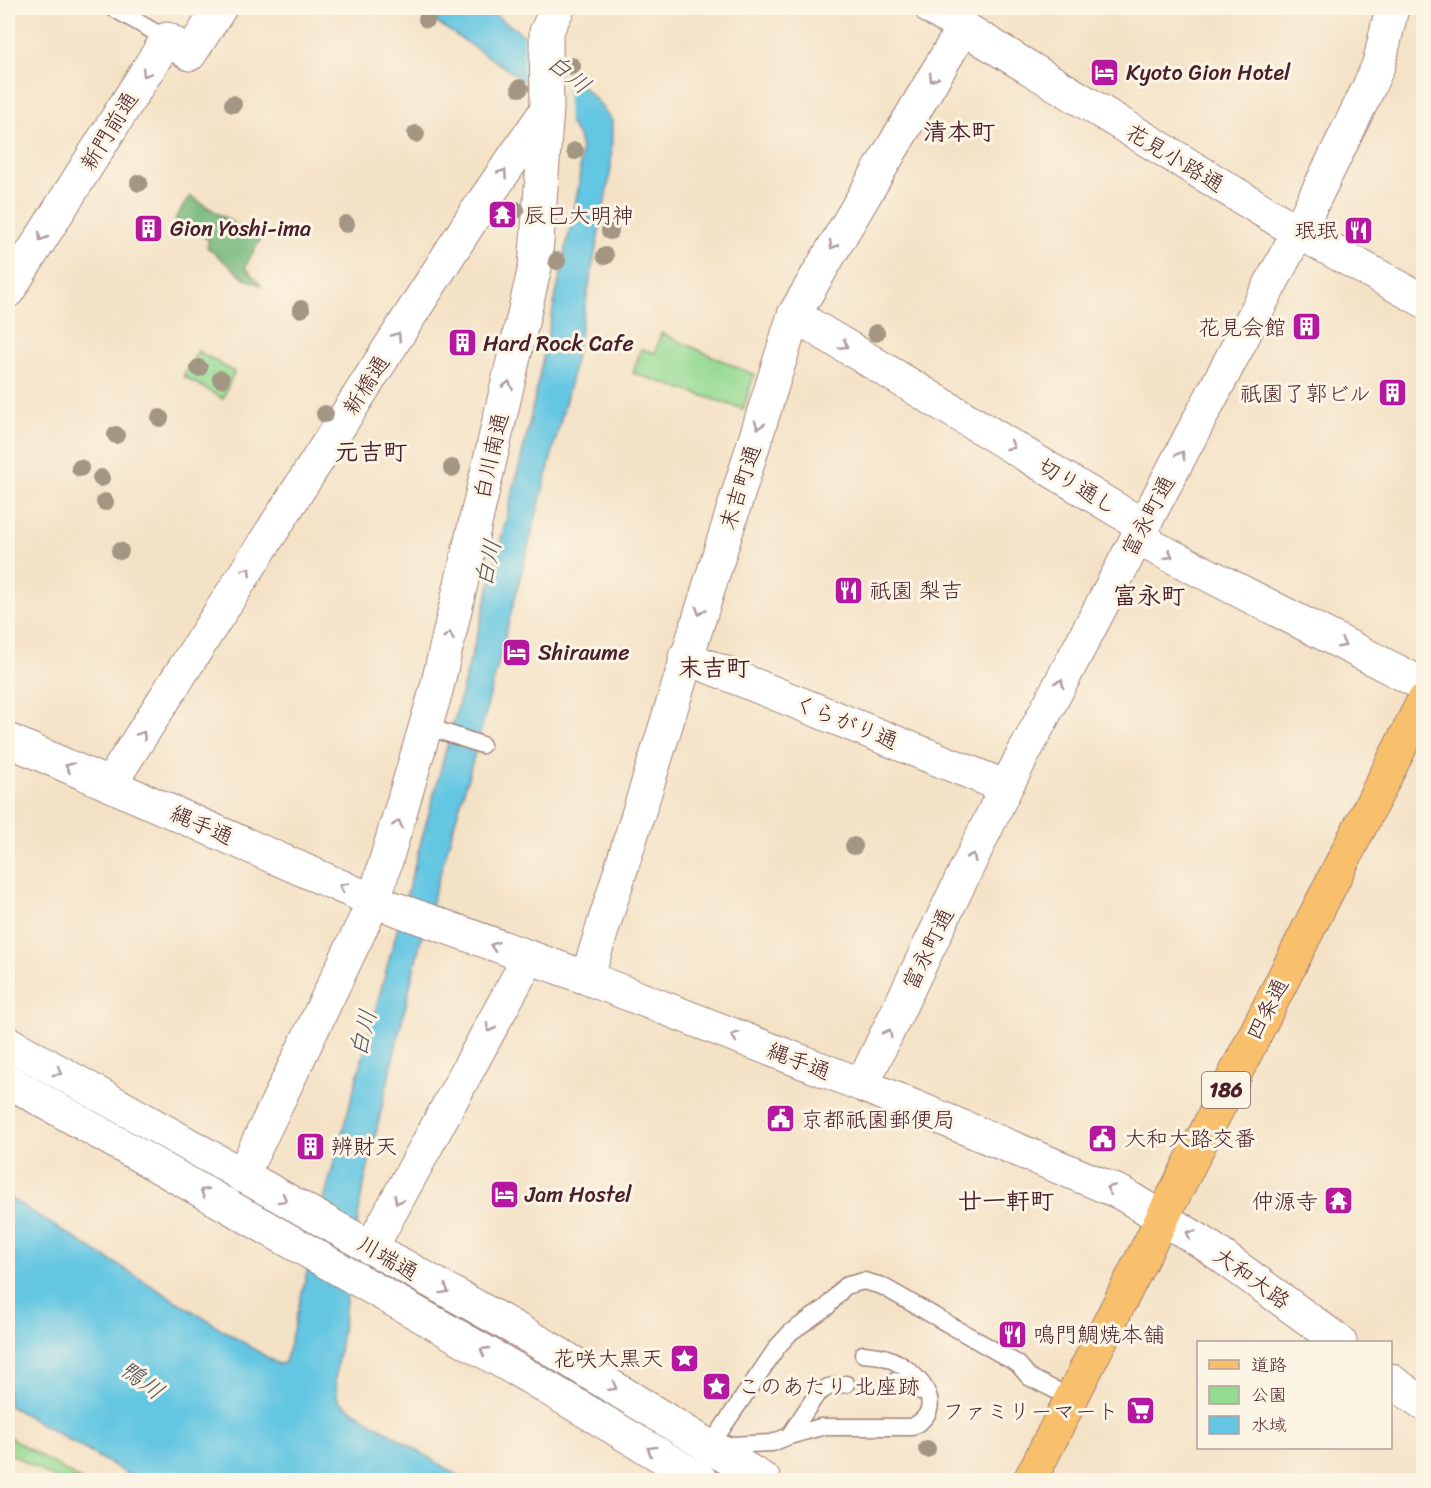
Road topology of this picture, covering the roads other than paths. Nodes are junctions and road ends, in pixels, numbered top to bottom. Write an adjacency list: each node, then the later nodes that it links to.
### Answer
1 (113, 8): 7 (lane)
2 (220, 8): 7 (street)
3 (931, 8): 6 (street, 花見小路通)
4 (1392, 8): 9 (street, 富永町通)
5 (552, 20): 8 (street, 白川南通)
6 (963, 27): 9 (street, 花見小路通); 12 (street, 末吉町通, one-way to 12)
7 (167, 39): 10 (street, 新門前通, one-way to 10)
8 (547, 109): 17 (street, 白川南通, one-way to 8); 20 (street, 新橋通, one-way to 8)
9 (1298, 232): 11 (street, 花見小路通); 13 (street, 富永町通, one-way to 9)
10 (8, 291)
11 (1424, 301)
12 (794, 315): 13 (street, 切り通し, one-way to 13); 14 (street, 末吉町通, one-way to 14)
13 (1142, 529): 15 (street, 切り通し, one-way to 15); 21 (street, 富永町通, one-way to 13)
14 (686, 657): 21 (street, くらがり通); 24 (street, 末吉町通)
15 (1424, 685)
16 (1424, 700): 29 (main road, 四条通 / 186)
17 (436, 729): 19 (lane); 22 (street, 白川南通, one-way to 17)
18 (8, 740): 20 (street, 縄手通, one-way to 18)
19 (482, 745)
20 (110, 784): 22 (street, 縄手通, one-way to 20)
21 (1006, 787): 27 (street, 富永町通, one-way to 21)
22 (384, 897): 23 (street, 縄手通, one-way to 22); 28 (street, 白川南通)
23 (528, 959): 24 (street, 縄手通); 30 (street, one-way to 30)
24 (587, 978): 27 (street, 縄手通, one-way to 24)
25 (8, 1043): 28 (street, 川端通, one-way to 28)
26 (8, 1082): 41 (street, 川端通, one-way to 26)
27 (862, 1085): 29 (street, 縄手通, one-way to 27)
28 (242, 1176): 30 (street, 川端通, one-way to 30)
29 (1162, 1216): 31 (street, 大和大路, one-way to 29); 37 (main road, 四条通 / 186)
30 (371, 1248): 40 (street, 川端通, one-way to 40)
31 (1339, 1341)
32 (863, 1354): 36 (lane)
33 (1392, 1381): 38 (street)
34 (895, 1382): 36 (lane)
35 (846, 1384): 39 (lane)
36 (929, 1396): 39 (lane)
37 (1071, 1398): 40 (lane); 43 (main road, 四条通 / 186)
38 (1424, 1404)
39 (789, 1436): 40 (lane)
40 (710, 1446): 42 (street, 川端通)
41 (701, 1480)
42 (764, 1480)
43 (1030, 1480)

